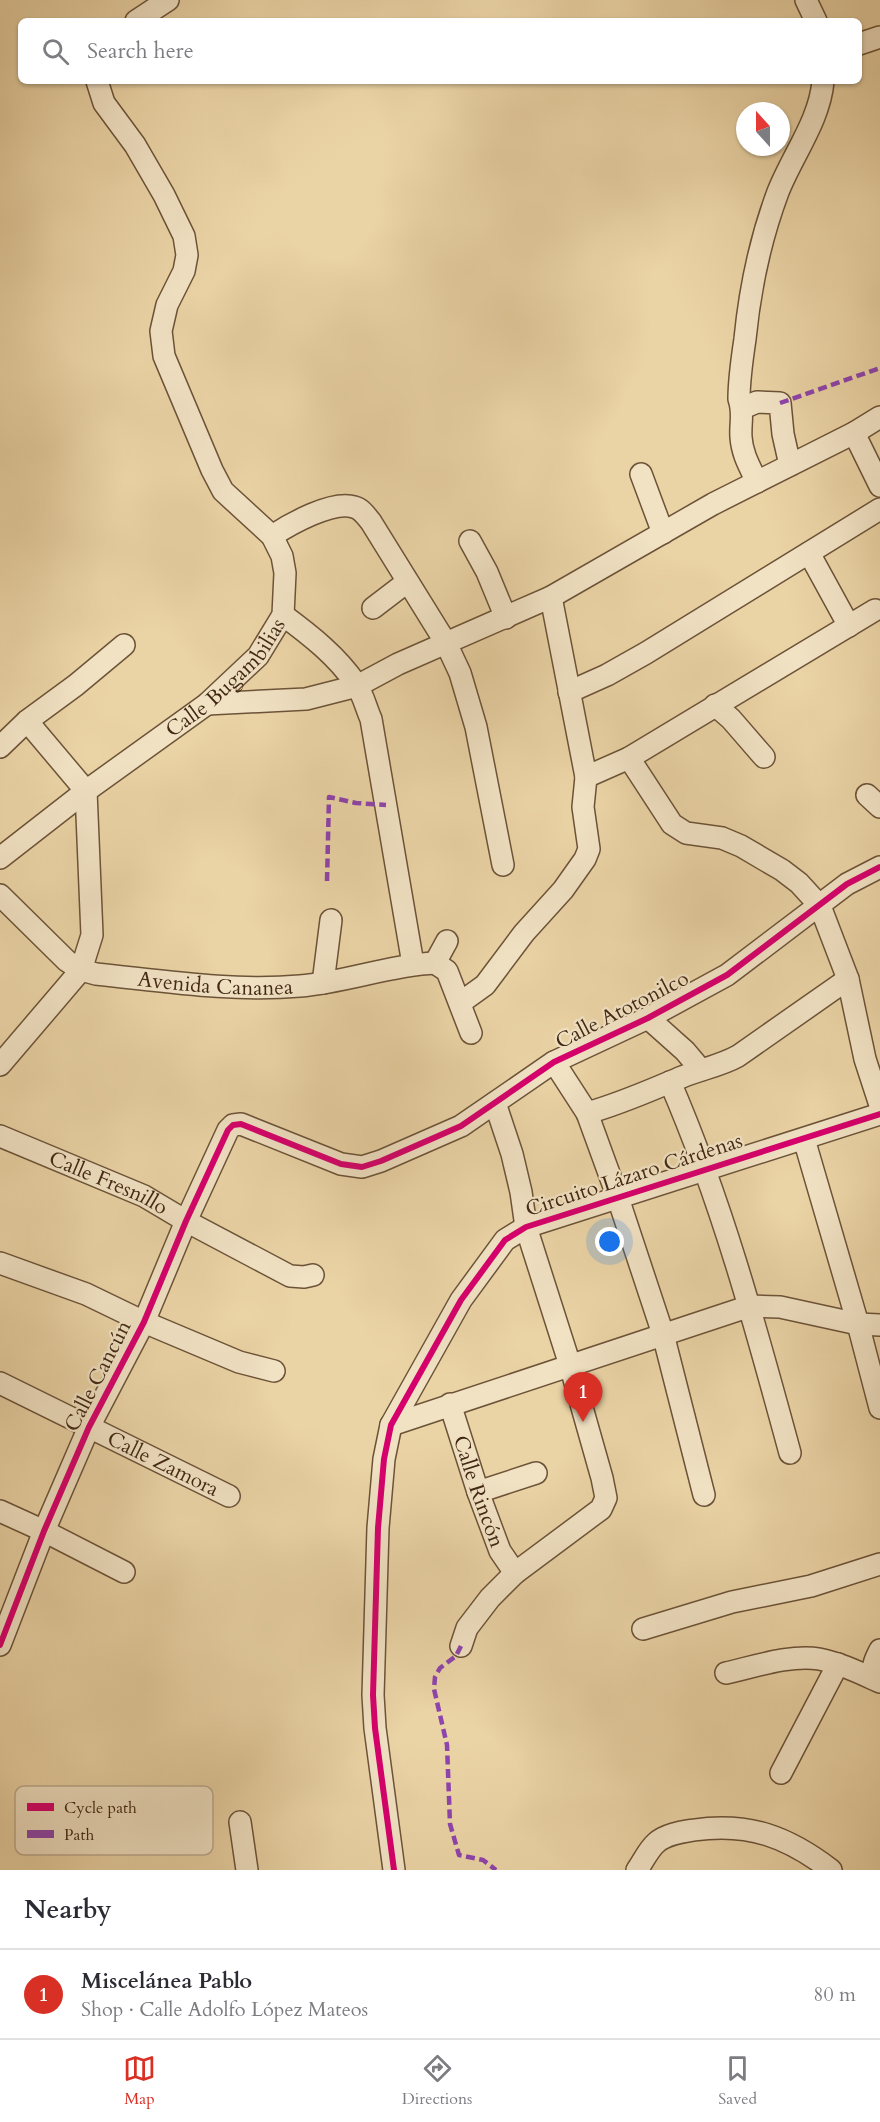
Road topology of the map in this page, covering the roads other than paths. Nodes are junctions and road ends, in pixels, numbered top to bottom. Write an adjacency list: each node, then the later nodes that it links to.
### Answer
1 (168, 0): 3 (street)
2 (806, 0): 4 (street)
3 (141, 18)
4 (815, 18)
5 (880, 37): 6 (street)
6 (862, 44)
7 (98, 84): 18 (street, Calle Bugambilias)
8 (823, 84): 9 (street)
9 (742, 408): 12 (street); 14 (street)
10 (880, 417): 11 (street)
11 (854, 433): 12 (street); 15 (street)
12 (790, 465): 14 (street)
13 (641, 474): 17 (street)
14 (757, 482): 17 (street)
15 (880, 486)
16 (880, 509): 20 (street)
17 (663, 533): 22 (street)
18 (272, 536): 21 (street); 25 (street, Calle Bugambilias)
19 (470, 541): 26 (street)
20 (809, 553): 27 (street); 31 (street)
21 (407, 582): 23 (street); 28 (street)
22 (551, 597): 26 (street); 31 (street)
23 (373, 608)
24 (875, 610): 27 (street)
25 (283, 615): 30 (street); 32 (street, Calle Bugambilias)
26 (506, 618): 28 (street)
27 (849, 626): 33 (street)
28 (446, 643): 30 (street); 41 (street)
29 (124, 645): 34 (street)
30 (357, 686): 32 (street); 48 (street)
31 (569, 692): 38 (street)
32 (207, 704): 39 (street, Calle Bugambilias)
33 (716, 705): 36 (street); 37 (street)
34 (27, 721): 35 (street); 39 (street)
35 (0, 747)
36 (764, 757)
37 (629, 758): 38 (street); 44 (street)
38 (586, 777): 52 (street)
39 (86, 791): 40 (street, Calle Bugambilias); 49 (street)
40 (0, 858)
41 (502, 865)
42 (880, 867): 44 (street, Calle Atotonilco)
43 (0, 895): 49 (street)
44 (820, 906): 50 (street); 53 (street, Calle Atotonilco)
45 (331, 920): 51 (street)
46 (447, 941): 47 (street)
47 (435, 963): 48 (street, Avenida Cananea); 52 (street)
48 (413, 964): 51 (street, Avenida Cananea)
49 (81, 970): 51 (street, Avenida Cananea); 56 (street)
50 (848, 979): 57 (street); 60 (street)
51 (323, 983)
52 (460, 1003): 54 (street)
53 (648, 1018): 55 (street, Calle Atotonilco); 57 (street)
54 (471, 1033)
55 (554, 1062): 59 (street, Calle Atotonilco); 61 (street)
56 (0, 1065)
57 (702, 1070): 58 (street)
58 (670, 1082): 61 (street); 66 (street)
59 (495, 1103): 63 (street, Calle Atotonilco); 69 (street)
60 (880, 1105)
61 (587, 1113): 67 (street)
62 (880, 1114): 65 (street, Circuito Lázaro Cárdenas)
63 (233, 1125): 68 (street, Calle Cancún)
64 (0, 1136): 68 (street, Calle Fresnillo)
65 (804, 1139): 66 (street, Circuito Lázaro Cárdenas); 74 (street)
66 (704, 1168): 67 (street, Circuito Lázaro Cárdenas); 72 (street)
67 (618, 1198): 69 (street, Circuito Lázaro Cárdenas); 76 (street)
68 (186, 1221): 71 (street, Calle Fresnillo); 73 (street, Calle Cancún)
69 (525, 1227): 77 (street); 82 (street, Circuito Lázaro Cárdenas)
70 (0, 1263): 73 (street)
71 (314, 1275)
72 (750, 1306): 74 (street); 76 (street); 84 (street)
73 (144, 1322): 78 (street); 83 (street, Calle Cancún)
74 (858, 1324): 75 (street); 81 (street)
75 (880, 1325)
76 (663, 1334): 77 (street); 87 (street)
77 (570, 1365): 80 (street); 93 (street)
78 (274, 1371)
79 (0, 1383): 83 (street, Calle Zamora)
80 (450, 1404): 82 (street); 86 (street, Calle Rincón)
81 (880, 1407)
82 (392, 1425): 104 (street, Circuito Lázaro Cárdenas)
83 (90, 1427): 88 (street, Calle Zamora); 90 (street, Calle Cancún)
84 (790, 1453)
85 (536, 1473): 86 (street)
86 (478, 1492): 93 (street, Calle Rincón)
87 (704, 1495)
88 (229, 1496)
89 (0, 1511): 90 (street)
90 (44, 1531): 92 (street); 95 (street, Calle Cancún)
91 (880, 1564): 94 (street)
92 (124, 1572)
93 (515, 1573): 96 (street)
94 (643, 1629)
95 (0, 1645)
96 (461, 1646)
97 (880, 1650): 100 (street)
98 (838, 1664): 99 (street); 100 (street); 101 (street)
99 (726, 1673)
100 (880, 1682)
101 (781, 1773)
102 (240, 1822): 103 (street)
103 (247, 1870)
104 (394, 1870)
105 (637, 1870): 106 (street)
106 (831, 1870)

